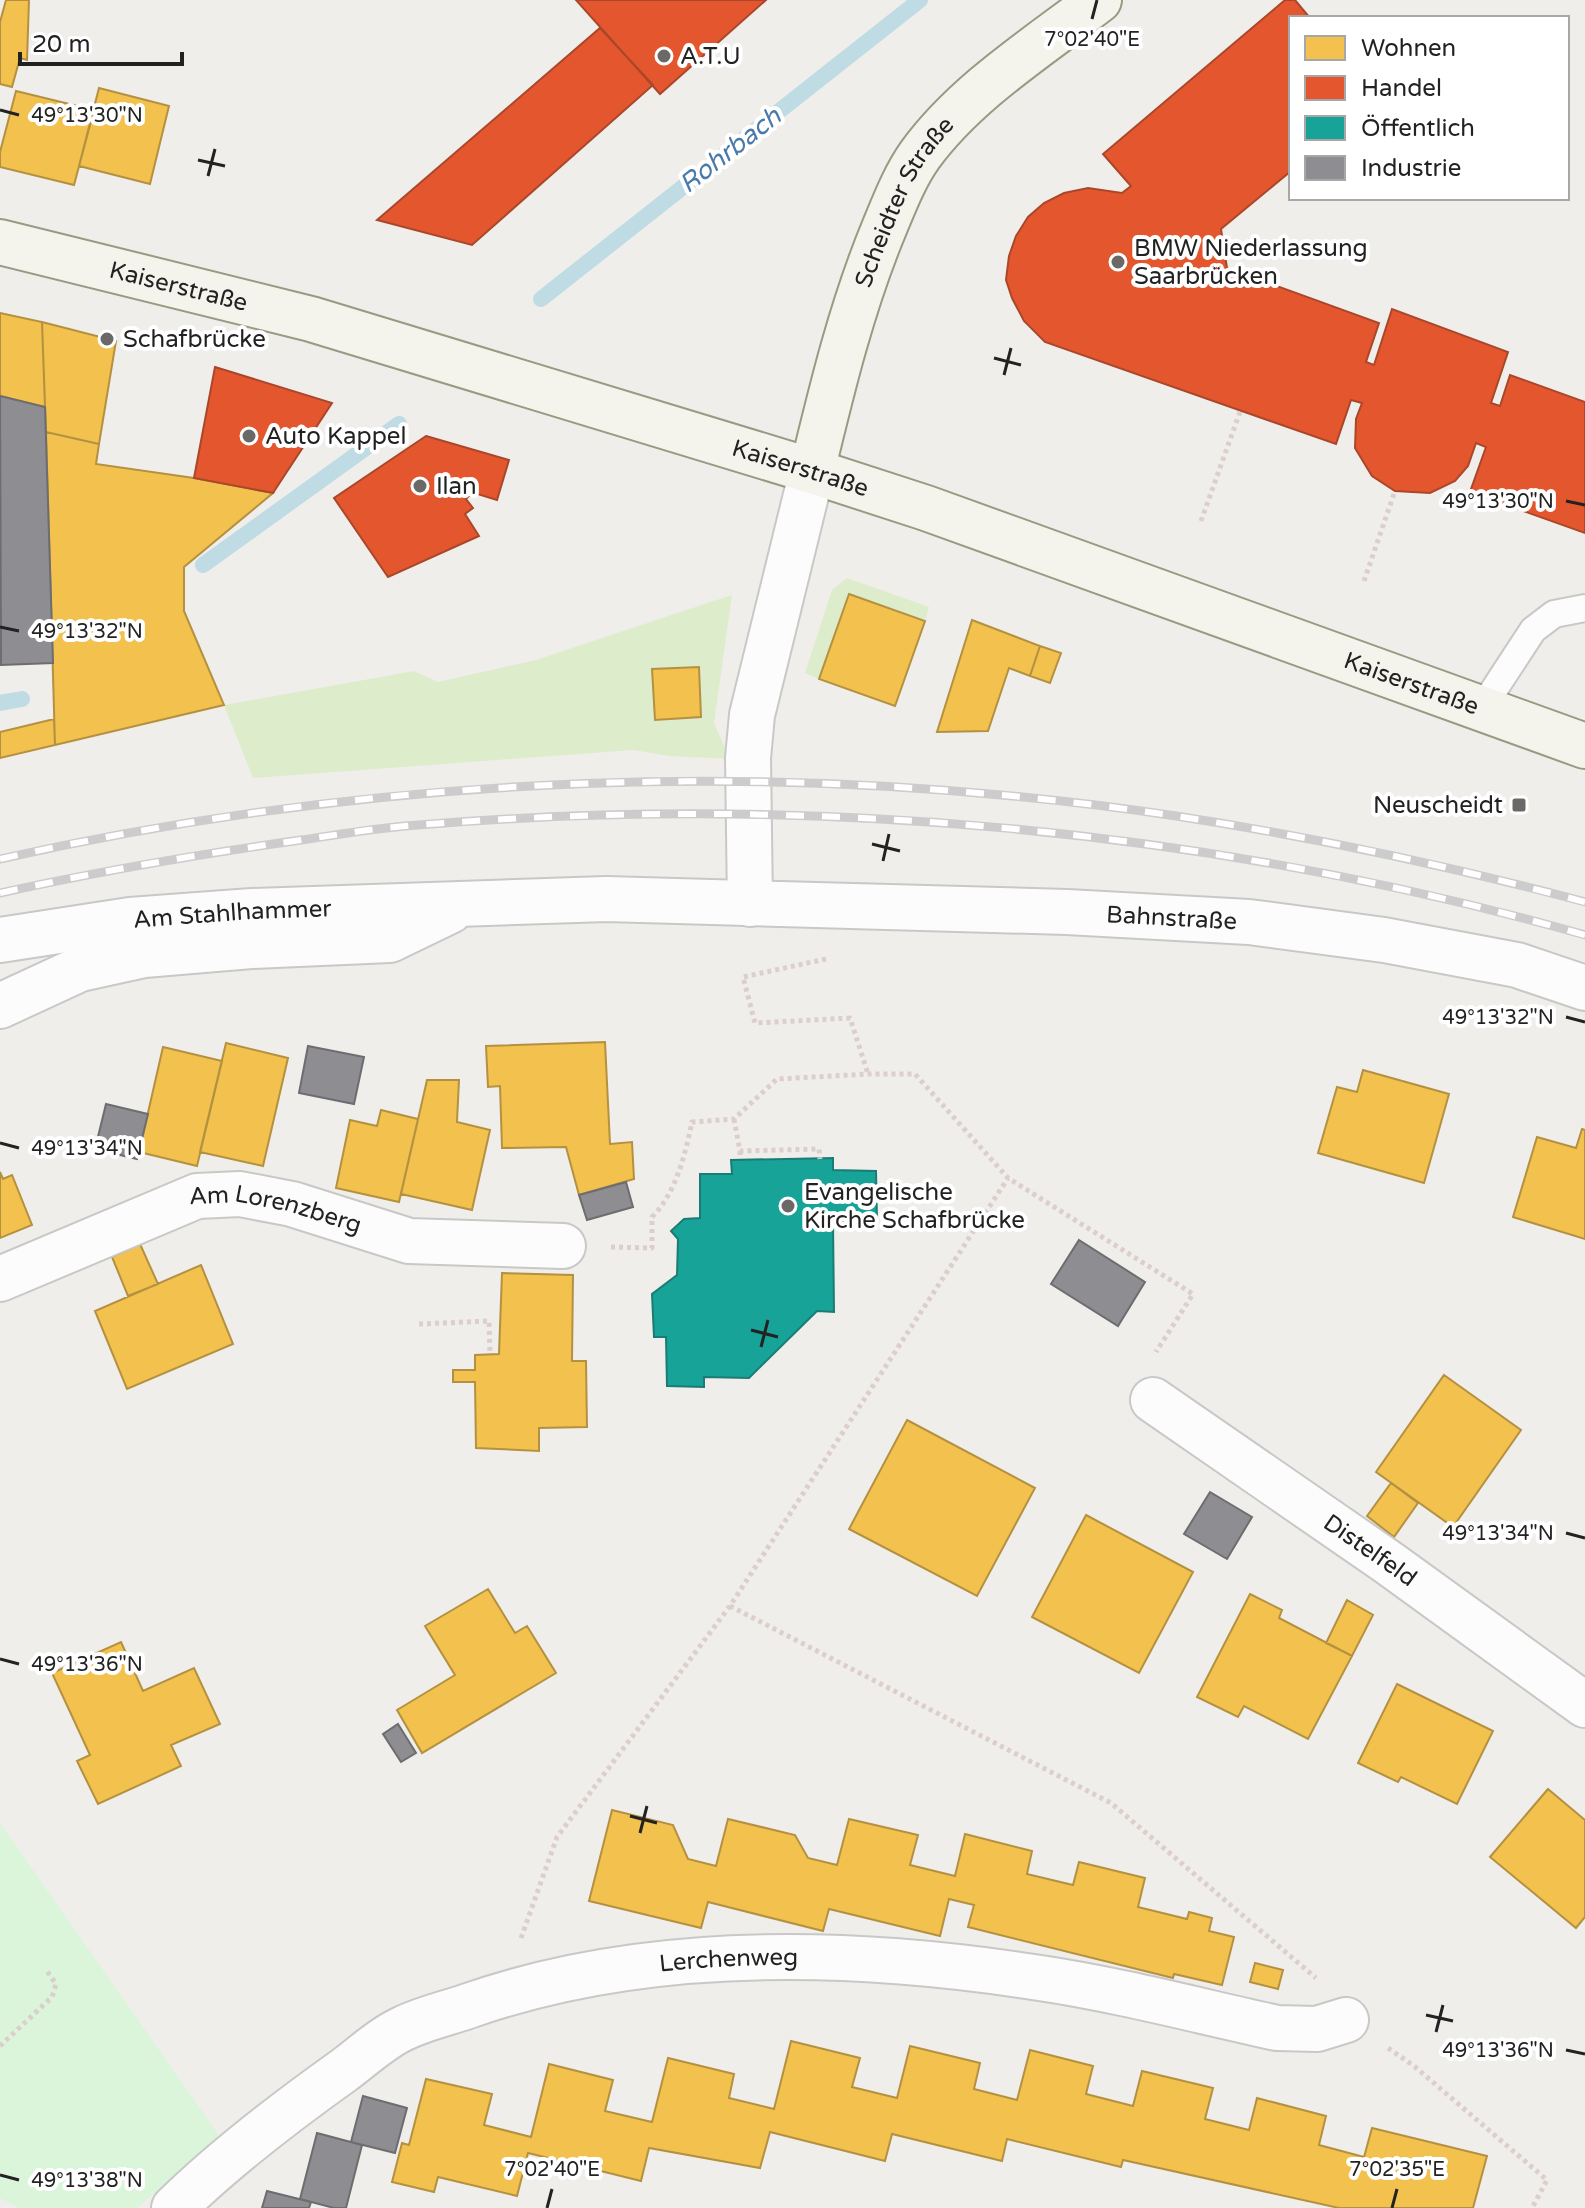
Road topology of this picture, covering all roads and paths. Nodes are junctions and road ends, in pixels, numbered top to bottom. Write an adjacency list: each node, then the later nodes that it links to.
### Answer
1 (1099, 0): 4 (main road, Scheidter Straße)
2 (0, 242): 4 (main road, Kaiserstraße)
3 (1241, 409): 6 (path)
4 (812, 471): 9 (main road, Kaiserstraße); 12 (street)
5 (1395, 491): 7 (path)
6 (1201, 521)
7 (1364, 581)
8 (1585, 608): 9 (lane)
9 (1482, 708): 10 (main road, Kaiserstraße)
10 (1585, 746)
11 (467, 903): 12 (street, Bahnstraße); 13 (street, Am Stahlhammer); 16 (street)
12 (750, 904): 15 (street, Bahnstraße)
13 (0, 940)
14 (828, 958): 17 (path)
15 (1585, 988)
16 (0, 1006)
17 (868, 1074): 18 (path); 22 (path)
18 (734, 1119): 19 (path); 23 (path)
19 (740, 1151): 20 (path); 21 (path)
20 (740, 1159)
21 (820, 1159)
22 (1008, 1178): 26 (path); 29 (path)
23 (563, 1246): 24 (street, Am Lorenzberg)
24 (0, 1279)
25 (419, 1324): 27 (path)
26 (1160, 1345)
27 (490, 1354)
28 (1153, 1400): 30 (street, Distelfeld)
29 (730, 1606): 31 (path); 33 (path)
30 (1585, 1705)
31 (518, 1944)
32 (47, 1971): 34 (path)
33 (1346, 2020): 35 (street, Lerchenweg); 36 (path)
34 (0, 2046)
35 (174, 2208)
36 (1532, 2208)

